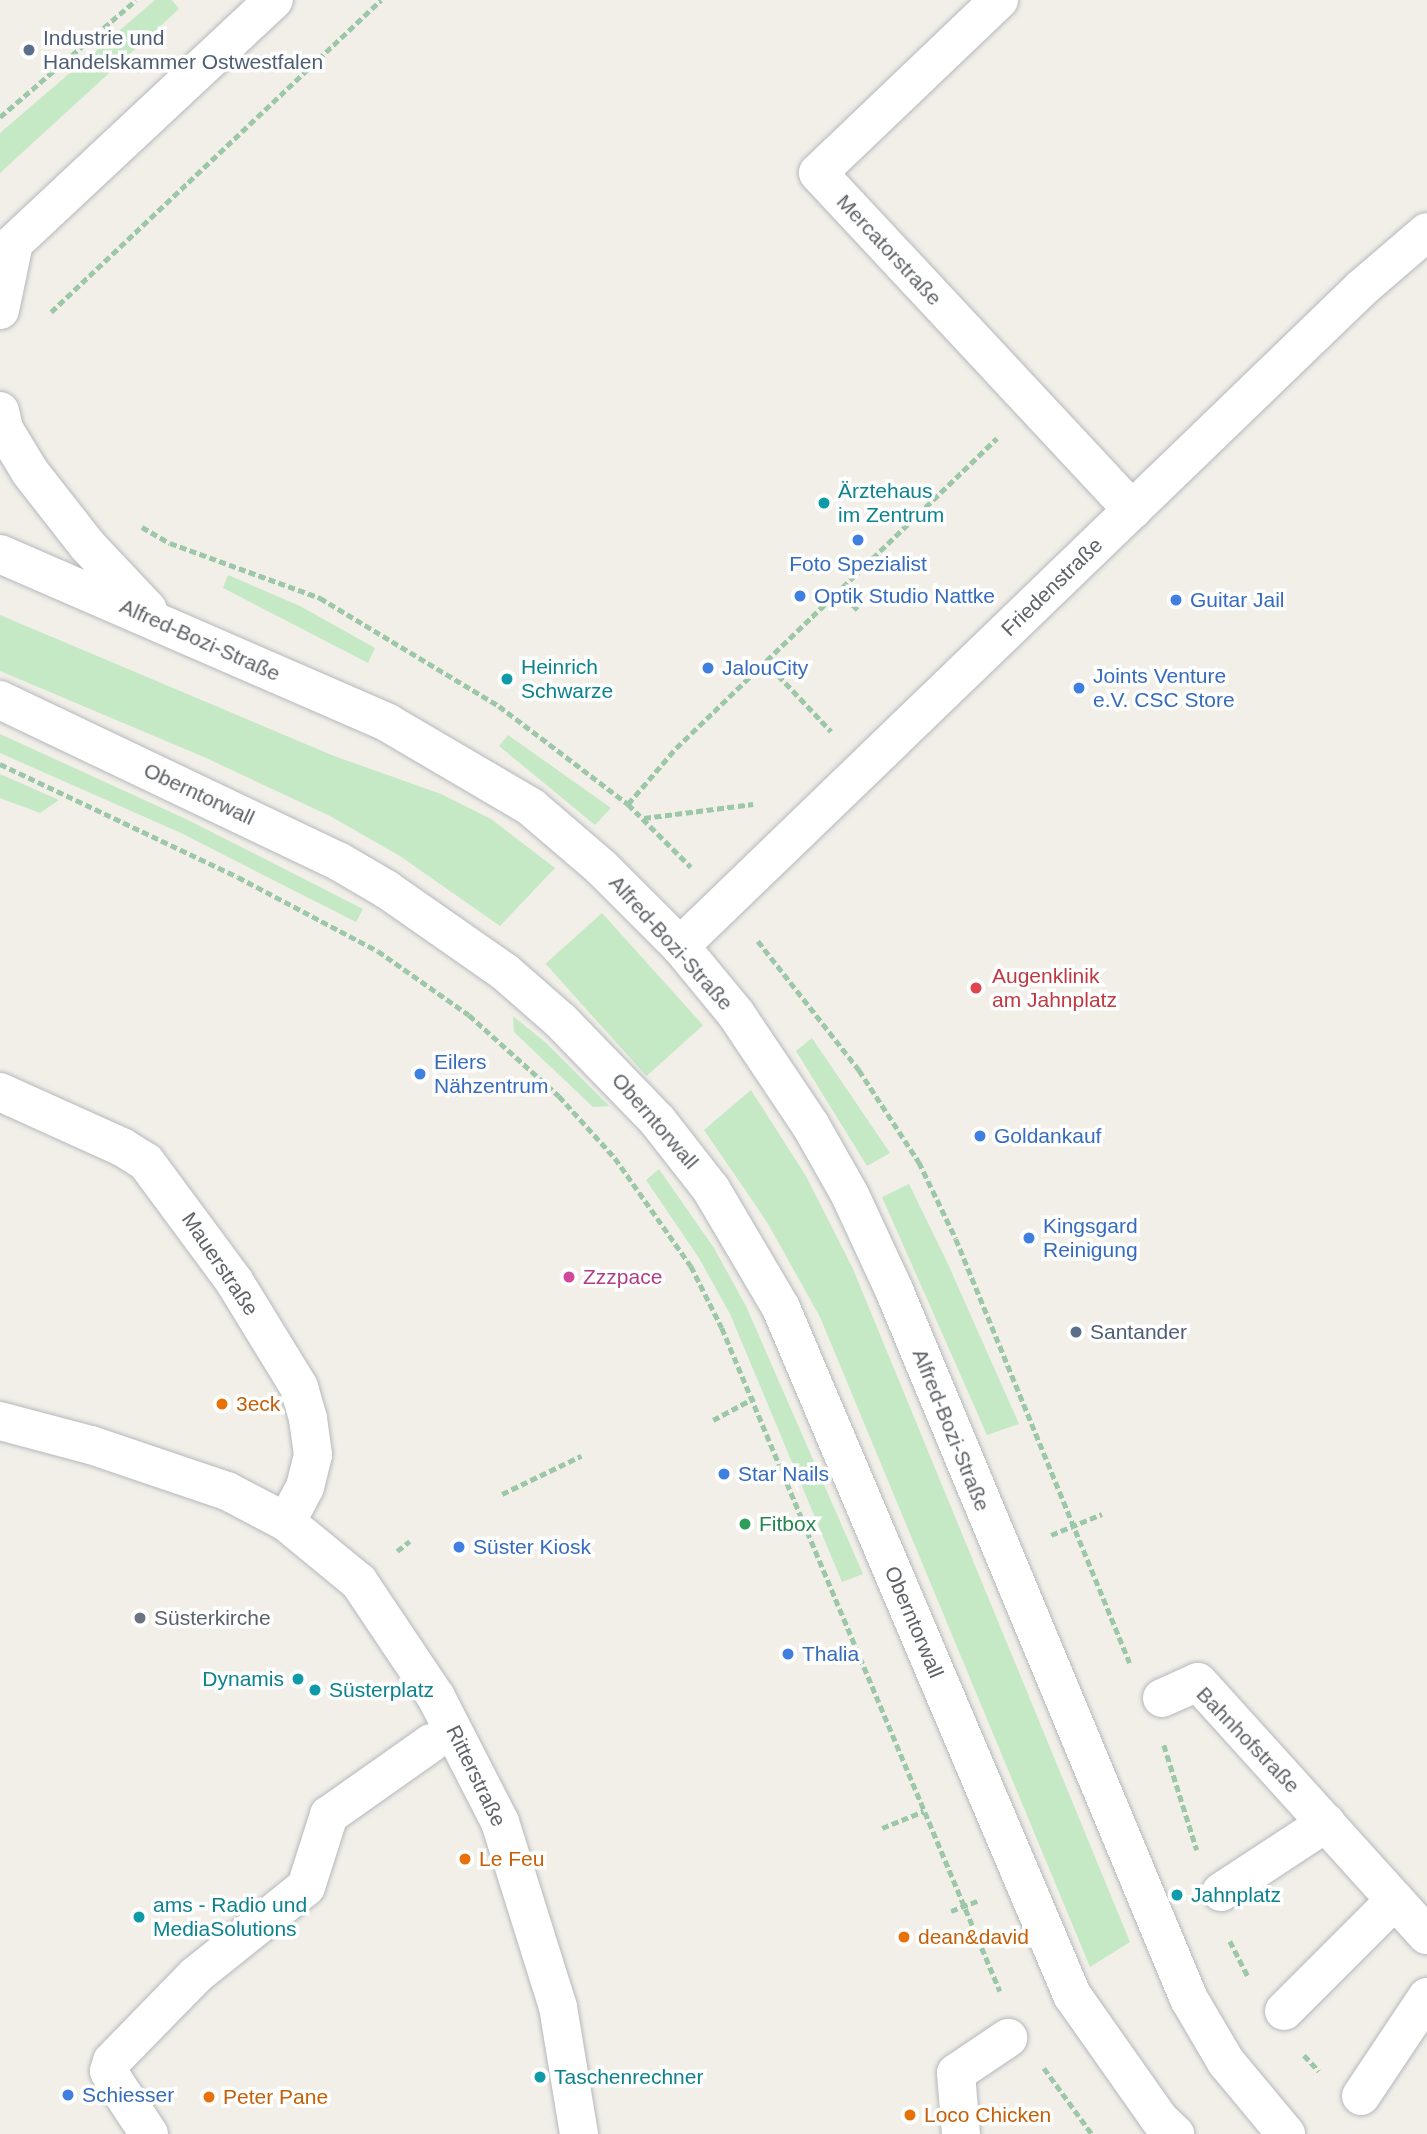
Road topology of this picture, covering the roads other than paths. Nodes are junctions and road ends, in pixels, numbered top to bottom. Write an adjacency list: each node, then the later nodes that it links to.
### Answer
1 (274, 0): 4 (street)
2 (999, 0): 7 (street, Mercatorstraße)
3 (1427, 232): 7 (street, Friedenstraße)
4 (7, 250): 5 (street)
5 (0, 310)
6 (0, 411): 9 (street)
7 (1132, 510): 11 (street, Friedenstraße)
8 (0, 554): 9 (street, Alfred-Bozi-Straße)
9 (160, 623): 11 (street, Alfred-Bozi-Straße)
10 (0, 700): 28 (street, Oberntorwall)
11 (680, 946): 29 (street, Alfred-Bozi-Straße)
12 (0, 1092): 14 (street, Mauerstraße)
13 (0, 1421): 14 (street, Ritterstraße)
14 (286, 1522): 26 (street, Ritterstraße)
15 (1163, 1698): 17 (street, Bahnhofstraße)
16 (431, 1743): 25 (street)
17 (1326, 1823): 18 (street); 19 (street, Bahnhofstraße)
18 (1243, 1881)
19 (1395, 1900): 20 (street, Bahnhofstraße); 22 (street)
20 (1427, 1935)
21 (1427, 1997): 24 (street)
22 (1284, 2011)
23 (1008, 2038): 27 (street)
24 (1362, 2096)
25 (149, 2134)
26 (579, 2134)
27 (961, 2134)
28 (1175, 2134)
29 (1286, 2134)

